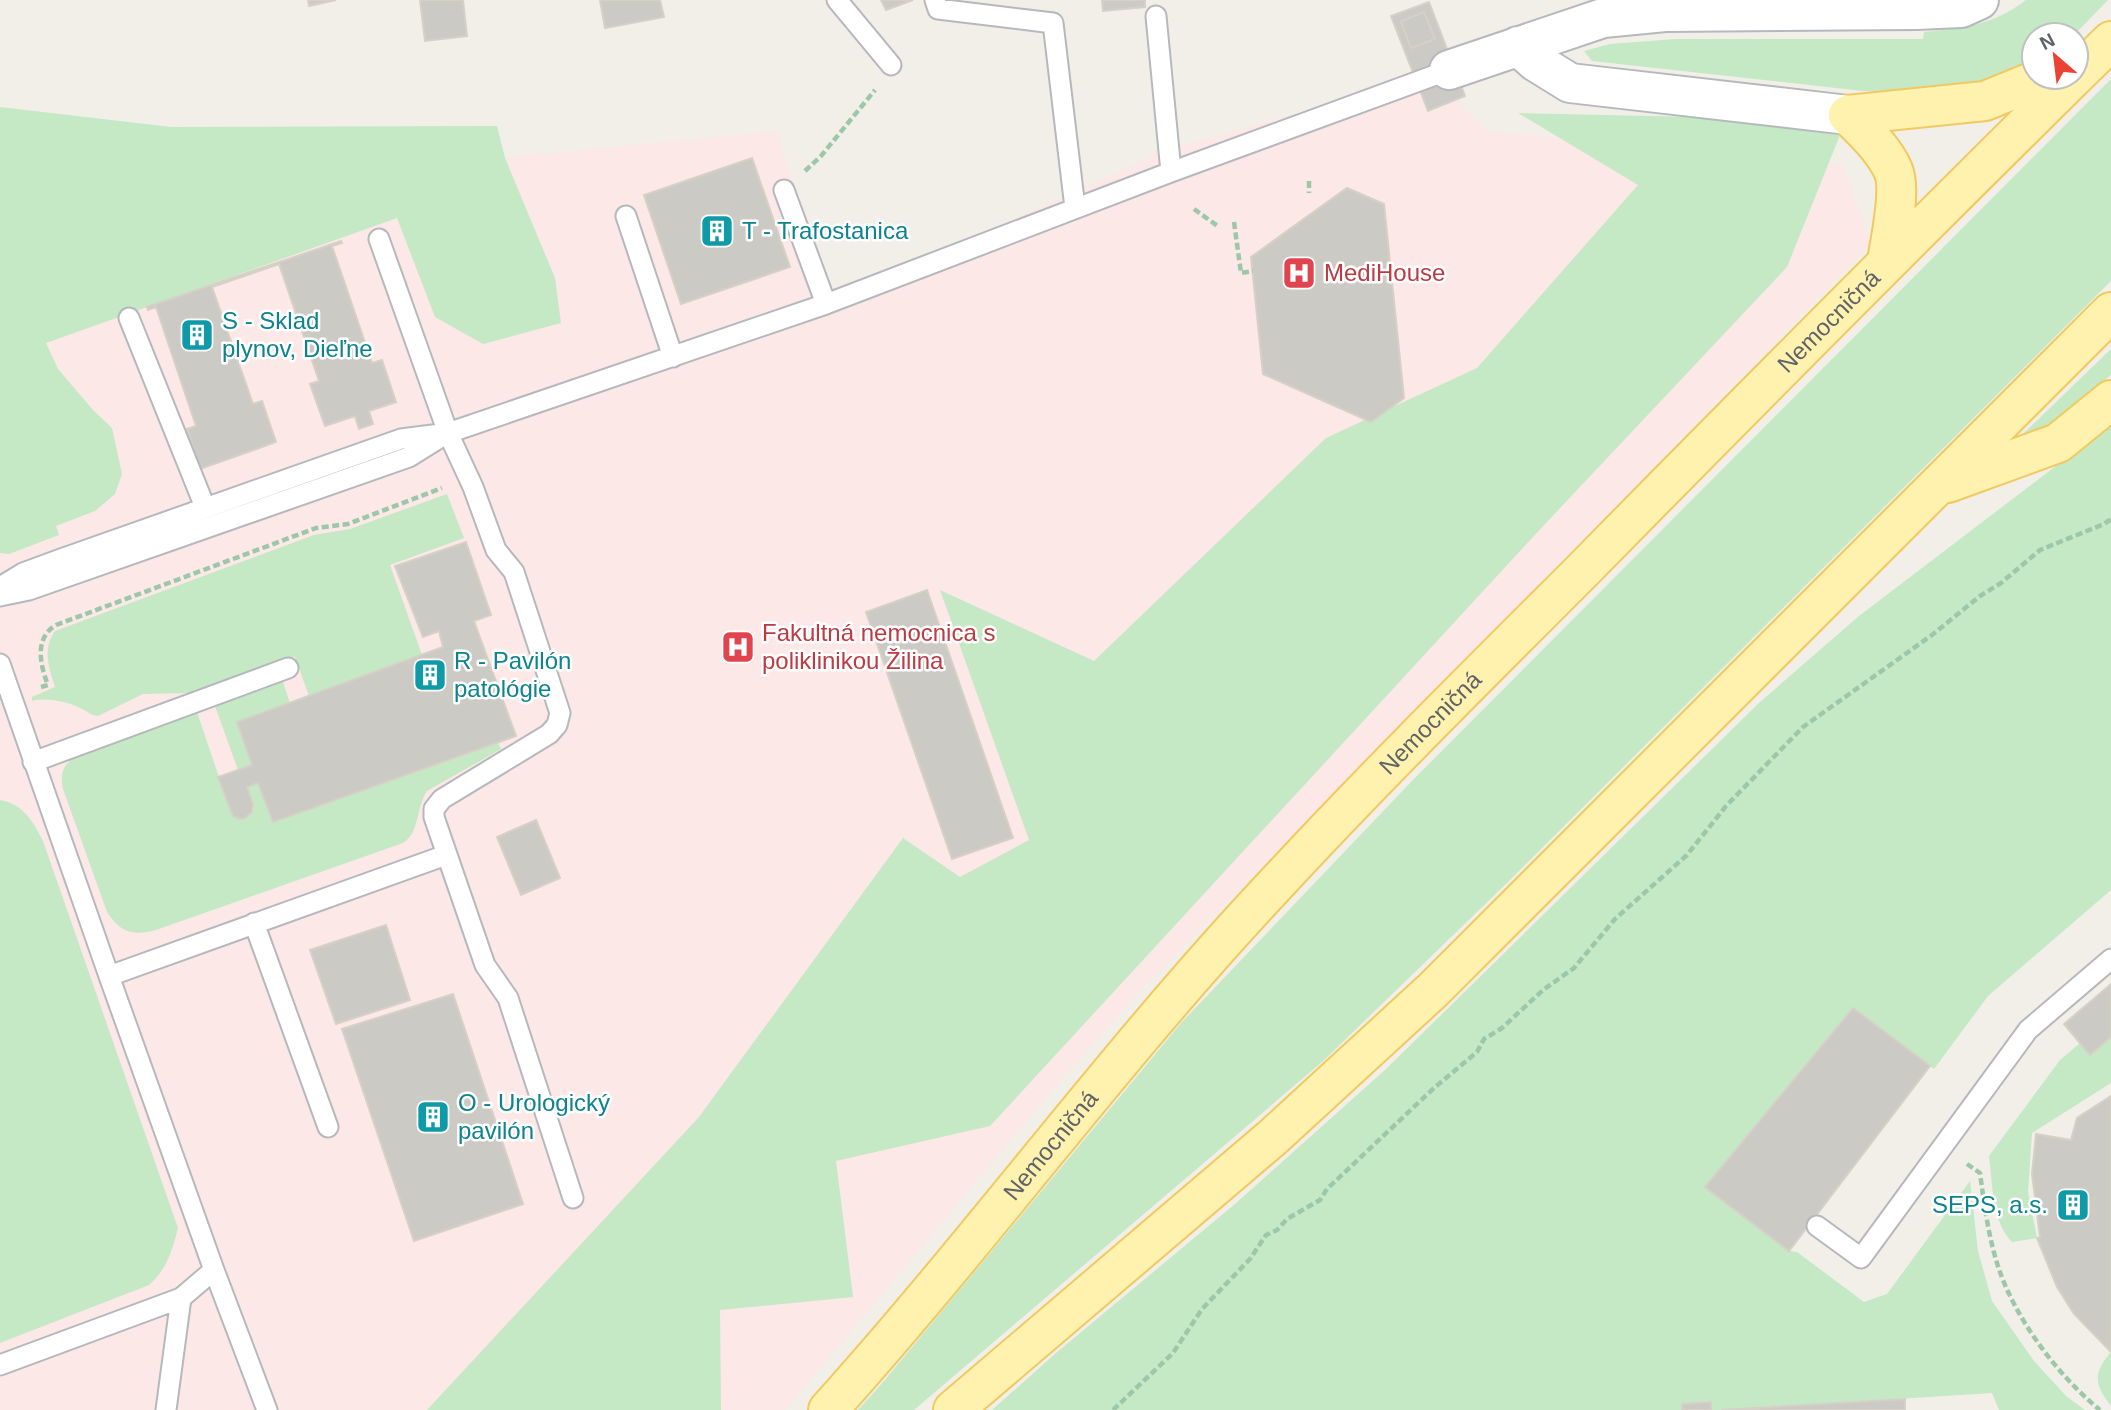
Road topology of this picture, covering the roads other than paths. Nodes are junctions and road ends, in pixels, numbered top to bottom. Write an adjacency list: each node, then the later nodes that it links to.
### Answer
1 (837, 0): 7 (lane)
2 (935, 0): 13 (lane)
3 (1979, 0): 5 (street)
4 (1156, 16): 11 (lane)
5 (1518, 46): 6 (street); 10 (street)
6 (1450, 71): 11 (lane)
7 (886, 74)
8 (2020, 87): 10 (main road)
9 (2059, 91): 16 (main road, Nemocničná)
10 (1848, 115): 16 (main road)
11 (1171, 172): 13 (lane)
12 (784, 190): 17 (lane)
13 (1075, 208): 17 (lane)
14 (626, 216): 20 (lane)
15 (379, 239): 22 (lane)
16 (1887, 262): 42 (main road, Nemocničná)
17 (826, 304): 20 (lane)
18 (2111, 312): 23 (main road)
19 (129, 318): 24 (lane)
20 (673, 357): 22 (lane)
21 (2111, 400): 23 (main road)
22 (448, 433): 24 (lane); 26 (lane); 30 (lane)
23 (1936, 488): 43 (main road)
24 (205, 507): 25 (lane)
25 (0, 587)
26 (0, 596)
27 (0, 664): 29 (lane)
28 (288, 668): 29 (lane)
29 (33, 762): 33 (lane)
30 (446, 855): 31 (lane); 35 (lane)
31 (254, 923): 33 (lane); 34 (lane)
32 (2111, 959): 36 (lane)
33 (108, 976): 37 (lane)
34 (328, 1127)
35 (573, 1198)
36 (1817, 1226)
37 (214, 1270): 38 (lane); 41 (lane)
38 (181, 1298): 39 (lane); 40 (lane)
39 (0, 1365)
40 (166, 1410)
41 (267, 1410)
42 (828, 1410)
43 (953, 1410)

